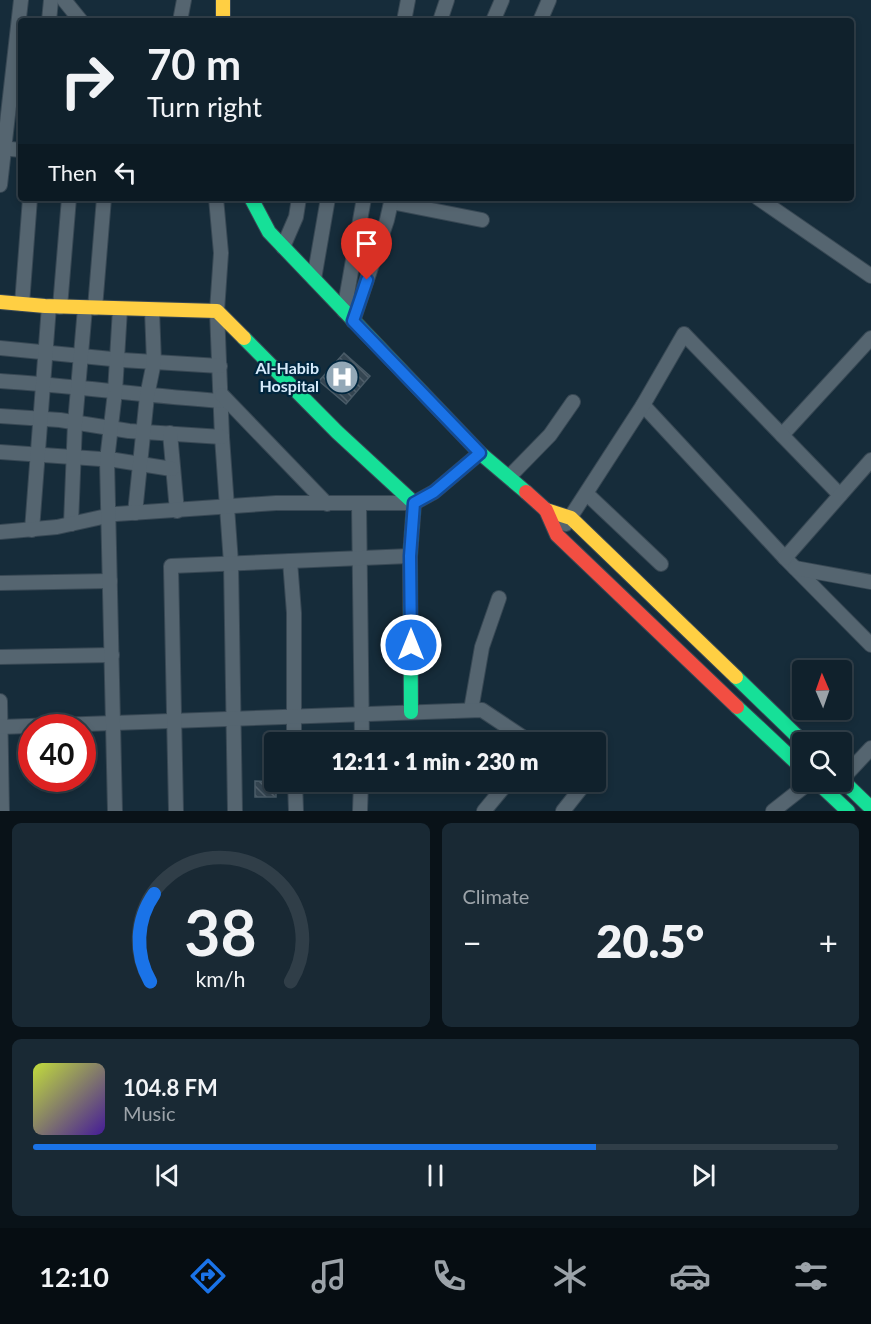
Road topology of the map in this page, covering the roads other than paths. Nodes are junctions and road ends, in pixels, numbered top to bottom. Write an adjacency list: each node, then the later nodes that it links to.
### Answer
1 (21, 0): 10 (street)
2 (51, 0): 11 (street)
3 (64, 0): 12 (street)
4 (184, 0): 13 (street)
5 (222, 0): 14 (main road)
6 (408, 0): 15 (street)
7 (447, 0): 16 (street)
8 (502, 0): 17 (street)
9 (549, 0): 18 (street)
10 (19, 18)
11 (49, 18)
12 (79, 18)
13 (181, 18)
14 (223, 18)
15 (405, 18)
16 (441, 18)
17 (494, 18)
18 (541, 18)
19 (18, 23): 20 (street)
20 (2, 148): 21 (street); 22 (street)
21 (18, 150)
22 (0, 185)
23 (30, 201): 39 (street)
24 (69, 201): 40 (street)
25 (104, 201): 41 (street)
26 (216, 201): 44 (street)
27 (253, 201): 35 (main road)
28 (299, 201): 35 (street)
29 (327, 201): 37 (street)
30 (364, 201): 45 (street)
31 (392, 201): 45 (street)
32 (396, 201): 34 (street)
33 (762, 201): 36 (street)
34 (482, 220)
35 (283, 247): 37 (main road)
36 (871, 276)
37 (314, 279): 45 (main road)
38 (0, 302): 39 (main road)
39 (22, 304): 40 (main road)
40 (55, 307): 41 (main road); 48 (street)
41 (90, 308): 42 (main road); 49 (street)
42 (120, 309): 43 (main road); 50 (street)
43 (152, 310): 44 (main road); 51 (street)
44 (217, 311): 52 (street); 80 (main road)
45 (349, 316): 70 (main road)
46 (871, 338): 67 (street)
47 (0, 348): 48 (street)
48 (46, 352): 49 (street); 54 (street)
49 (83, 356): 50 (street); 55 (street)
50 (116, 360): 51 (street); 56 (street)
51 (154, 362): 52 (street); 57 (street)
52 (220, 366): 58 (street)
53 (0, 381): 54 (street)
54 (44, 384): 55 (street); 62 (street)
55 (80, 387): 56 (street); 63 (street)
56 (115, 392): 57 (street); 64 (street)
57 (147, 396): 58 (street); 65 (street)
58 (222, 398): 68 (street); 81 (street)
59 (573, 402): 77 (street)
60 (643, 405): 67 (street); 78 (street); 97 (street)
61 (0, 416): 62 (street)
62 (39, 418): 63 (street); 71 (street)
63 (75, 423): 64 (street); 72 (street)
64 (110, 428): 65 (street); 73 (street)
65 (143, 431): 66 (street); 75 (street)
66 (170, 433): 68 (street); 76 (street)
67 (782, 435): 79 (street)
68 (222, 437): 83 (street)
69 (0, 452): 71 (street)
70 (480, 453): 77 (main road); 80 (street)
71 (39, 456): 72 (street); 90 (street)
72 (74, 458): 73 (street); 89 (street)
73 (107, 460): 75 (street); 87 (street)
74 (871, 460): 79 (street)
75 (140, 464): 76 (street); 86 (street)
76 (172, 469): 85 (street)
77 (509, 477): 84 (main road)
78 (587, 494): 88 (street); 98 (street)
79 (840, 495): 97 (street)
80 (414, 503): 82 (street); 93 (main road)
81 (327, 504): 82 (street); 83 (street)
82 (359, 504): 94 (street)
83 (228, 508): 85 (street); 96 (street)
84 (546, 510): 88 (main road); 92 (main road)
85 (177, 511): 86 (street)
86 (135, 513): 87 (street)
87 (109, 515): 89 (street); 99 (street)
88 (571, 518): 92 (street); 118 (main road)
89 (72, 524): 90 (street)
90 (32, 530): 91 (street)
91 (0, 532)
92 (557, 535): 120 (main road)
93 (410, 556): 94 (street); 108 (main road)
94 (360, 557): 95 (street); 109 (street)
95 (290, 561): 96 (street); 110 (street)
96 (231, 563): 111 (street); 112 (street)
97 (790, 563): 100 (street); 103 (street)
98 (661, 564)
99 (110, 581): 101 (street); 104 (street)
100 (870, 581)
101 (0, 583)
102 (499, 598): 107 (street)
103 (871, 645)
104 (112, 655): 105 (street); 113 (street)
105 (0, 657)
106 (0, 701): 114 (street)
107 (471, 710): 108 (street); 117 (street)
108 (411, 712): 109 (street)
109 (362, 714): 110 (street); 116 (street)
110 (294, 716): 111 (street); 115 (street)
111 (235, 718): 112 (street); 133 (street)
112 (175, 720): 113 (street); 132 (street)
113 (114, 722): 114 (street); 131 (street)
114 (1, 727): 130 (street)
115 (294, 732)
116 (362, 732)
117 (515, 732)
118 (793, 732)
119 (871, 748): 121 (street)
120 (792, 758)
121 (852, 768)
122 (852, 790): 129 (main road)
123 (295, 792): 134 (street)
124 (361, 792): 135 (street)
125 (500, 792): 136 (street)
126 (578, 792): 137 (street)
127 (797, 792): 138 (street)
128 (830, 793): 139 (main road)
129 (871, 808)
130 (2, 811)
131 (114, 811)
132 (176, 811)
133 (235, 811)
134 (296, 811)
135 (360, 811)
136 (484, 811)
137 (563, 811)
138 (773, 811)
139 (848, 811)

